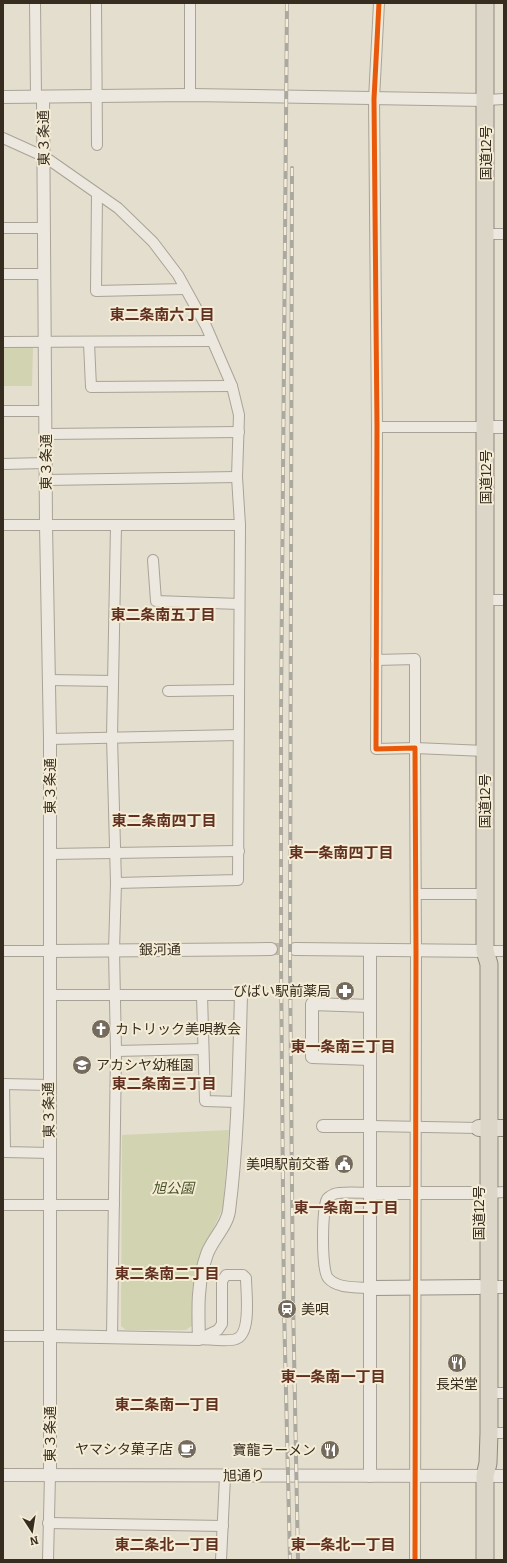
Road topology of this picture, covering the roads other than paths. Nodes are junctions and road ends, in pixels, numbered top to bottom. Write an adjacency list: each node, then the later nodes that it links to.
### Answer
1 (35, 3): 9 (street)
2 (96, 3): 7 (street)
3 (190, 3): 6 (street)
4 (378, 3): 10 (street)
5 (485, 3): 12 (highway, 国道12号)
6 (190, 95): 7 (street); 10 (street)
7 (97, 96): 9 (street); 14 (street)
8 (3, 97): 9 (street)
9 (39, 97): 15 (street, 東３条通)
10 (374, 99): 12 (street); 31 (street)
11 (504, 99): 12 (street)
12 (486, 100): 19 (highway, 国道12号)
13 (3, 138): 15 (street)
14 (97, 145)
15 (44, 157): 16 (street); 18 (street, 東３条通)
16 (97, 194): 23 (street); 23 (street)
17 (3, 228): 18 (street)
18 (44, 228): 22 (street, 東３条通)
19 (486, 234): 20 (street); 32 (highway, 国道12号)
20 (504, 234)
21 (3, 274): 22 (street)
22 (45, 274): 26 (street, 東３条通)
23 (185, 288): 24 (street)
24 (211, 341): 27 (street); 28 (street)
25 (3, 342): 26 (street)
26 (46, 342): 27 (street); 30 (street, 東３条通)
27 (89, 343): 28 (street)
28 (232, 386): 34 (street)
29 (3, 411): 30 (street)
30 (46, 411): 35 (street, 東３条通)
31 (377, 427): 32 (street); 48 (street)
32 (486, 427): 33 (street); 45 (highway, 国道12号)
33 (504, 428)
34 (239, 432): 35 (street); 38 (street)
35 (46, 434): 36 (street, 東３条通)
36 (45, 463): 37 (street); 39 (street, 東３条通)
37 (3, 464)
38 (237, 477): 39 (street); 43 (street)
39 (46, 480): 41 (street, 東３条通)
40 (3, 525): 41 (street)
41 (46, 525): 42 (street); 49 (street, 東３条通)
42 (116, 525): 43 (street); 50 (street)
43 (240, 525): 47 (street)
44 (153, 560): 47 (street)
45 (485, 600): 46 (street); 57 (highway, 国道12号)
46 (504, 600)
47 (239, 604): 51 (street)
48 (376, 660): 56 (street); 56 (street)
49 (49, 680): 50 (street); 55 (street, 東３条通)
50 (113, 681): 54 (street)
51 (238, 690): 52 (street); 53 (street)
52 (168, 691)
53 (238, 735): 54 (street); 58 (street)
54 (112, 737): 55 (street); 59 (street)
55 (50, 739): 60 (street, 東３条通)
56 (415, 748): 57 (street); 62 (street)
57 (485, 751): 63 (highway, 国道12号)
58 (239, 851): 59 (street); 61 (street)
59 (114, 853): 60 (street); 61 (street)
60 (50, 854): 68 (street, 東３条通)
61 (116, 883): 66 (street)
62 (416, 894): 63 (street); 70 (street)
63 (485, 894): 71 (highway, 国道12号)
64 (271, 949): 66 (street, 銀河通)
65 (295, 949): 69 (street)
66 (114, 950): 68 (street, 銀河通); 74 (street)
67 (3, 951): 68 (street)
68 (49, 951): 73 (street, 東３条通)
69 (370, 951): 70 (street); 77 (street)
70 (416, 951): 71 (street); 86 (street)
71 (485, 951): 72 (street); 87 (highway, 国道12号)
72 (504, 952)
73 (49, 995): 74 (street); 82 (street, 東３条通)
74 (115, 995): 75 (street); 79 (street)
75 (202, 995): 76 (street); 78 (street)
76 (241, 995): 83 (street)
77 (370, 1006): 80 (street); 80 (street)
78 (203, 1049): 79 (street); 83 (street)
79 (116, 1051): 93 (street)
80 (370, 1059): 85 (street)
81 (4, 1084): 82 (street); 88 (street)
82 (49, 1085): 88 (street, 東３条通)
83 (236, 1102): 101 (street)
84 (323, 1126): 85 (street)
85 (371, 1126): 86 (street); 90 (street)
86 (415, 1127): 87 (street); 91 (street)
87 (490, 1128): 89 (highway, 国道12号)
88 (50, 1153): 92 (street, 東３条通)
89 (491, 1192): 91 (street); 96 (highway, 国道12号)
90 (371, 1193): 91 (street); 97 (street); 97 (street)
91 (416, 1193): 95 (street)
92 (51, 1205): 93 (street); 94 (street); 99 (street, 東３条通)
93 (114, 1205): 100 (street)
94 (3, 1206)
95 (416, 1287): 96 (main road); 97 (main road); 107 (street)
96 (490, 1287): 102 (highway, 国道12号); 108 (highway, 国道12号)
97 (371, 1288): 106 (street)
98 (3, 1336): 99 (street)
99 (51, 1336): 100 (street); 104 (street, 東３条通)
100 (112, 1337): 101 (street)
101 (199, 1338): 101 (street)
102 (496, 1393): 103 (highway, 国道12号)
103 (496, 1433): 108 (highway, 国道12号)
104 (50, 1475): 105 (street, 旭通り); 110 (street, 旭通り); 111 (street)
105 (3, 1476)
106 (370, 1476): 107 (street, 旭通り); 110 (street, 旭通り)
107 (415, 1476): 108 (street, 旭通り); 115 (street)
108 (484, 1476): 109 (street, 旭通り); 116 (highway, 国道12号)
109 (504, 1476)
110 (226, 1477): 112 (street)
111 (48, 1523): 112 (street); 113 (street)
112 (223, 1526): 114 (street)
113 (48, 1560)
114 (221, 1560)
115 (415, 1560)
116 (484, 1560)

